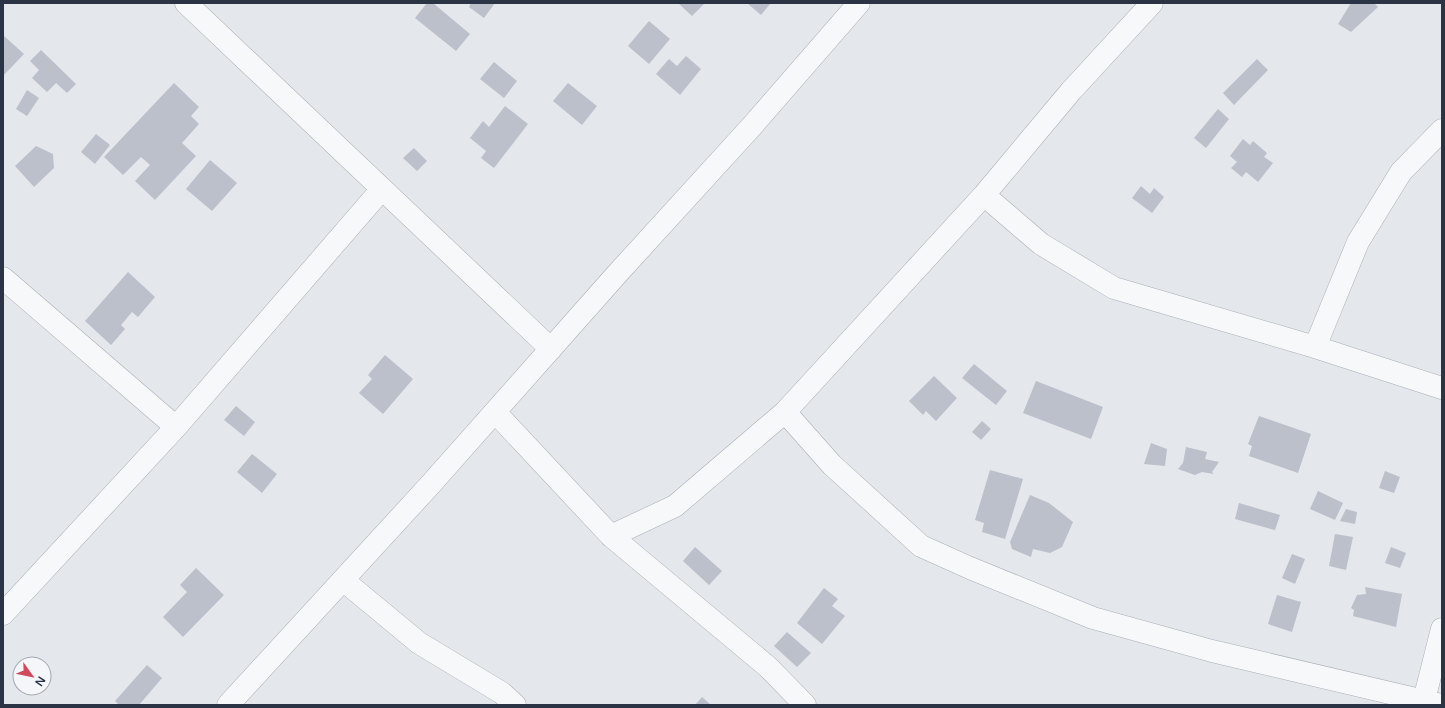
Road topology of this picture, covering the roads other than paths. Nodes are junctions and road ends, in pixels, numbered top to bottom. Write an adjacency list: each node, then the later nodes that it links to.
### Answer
1 (186, 3): 5 (street)
2 (859, 3): 9 (street)
3 (1152, 3): 6 (street)
4 (1442, 130): 8 (street)
5 (382, 189): 9 (street); 13 (street)
6 (984, 195): 8 (street); 12 (street)
7 (3, 278): 13 (street)
8 (1315, 348): 10 (street)
9 (551, 349): 11 (street)
10 (1442, 388)
11 (495, 412): 14 (street); 15 (street)
12 (785, 412): 14 (street); 19 (street)
13 (176, 427): 16 (street)
14 (611, 536): 21 (street)
15 (343, 580): 18 (street); 20 (street)
16 (3, 614)
17 (1442, 629): 19 (street)
18 (503, 701)
19 (1432, 702)
20 (228, 705)
21 (805, 705)

